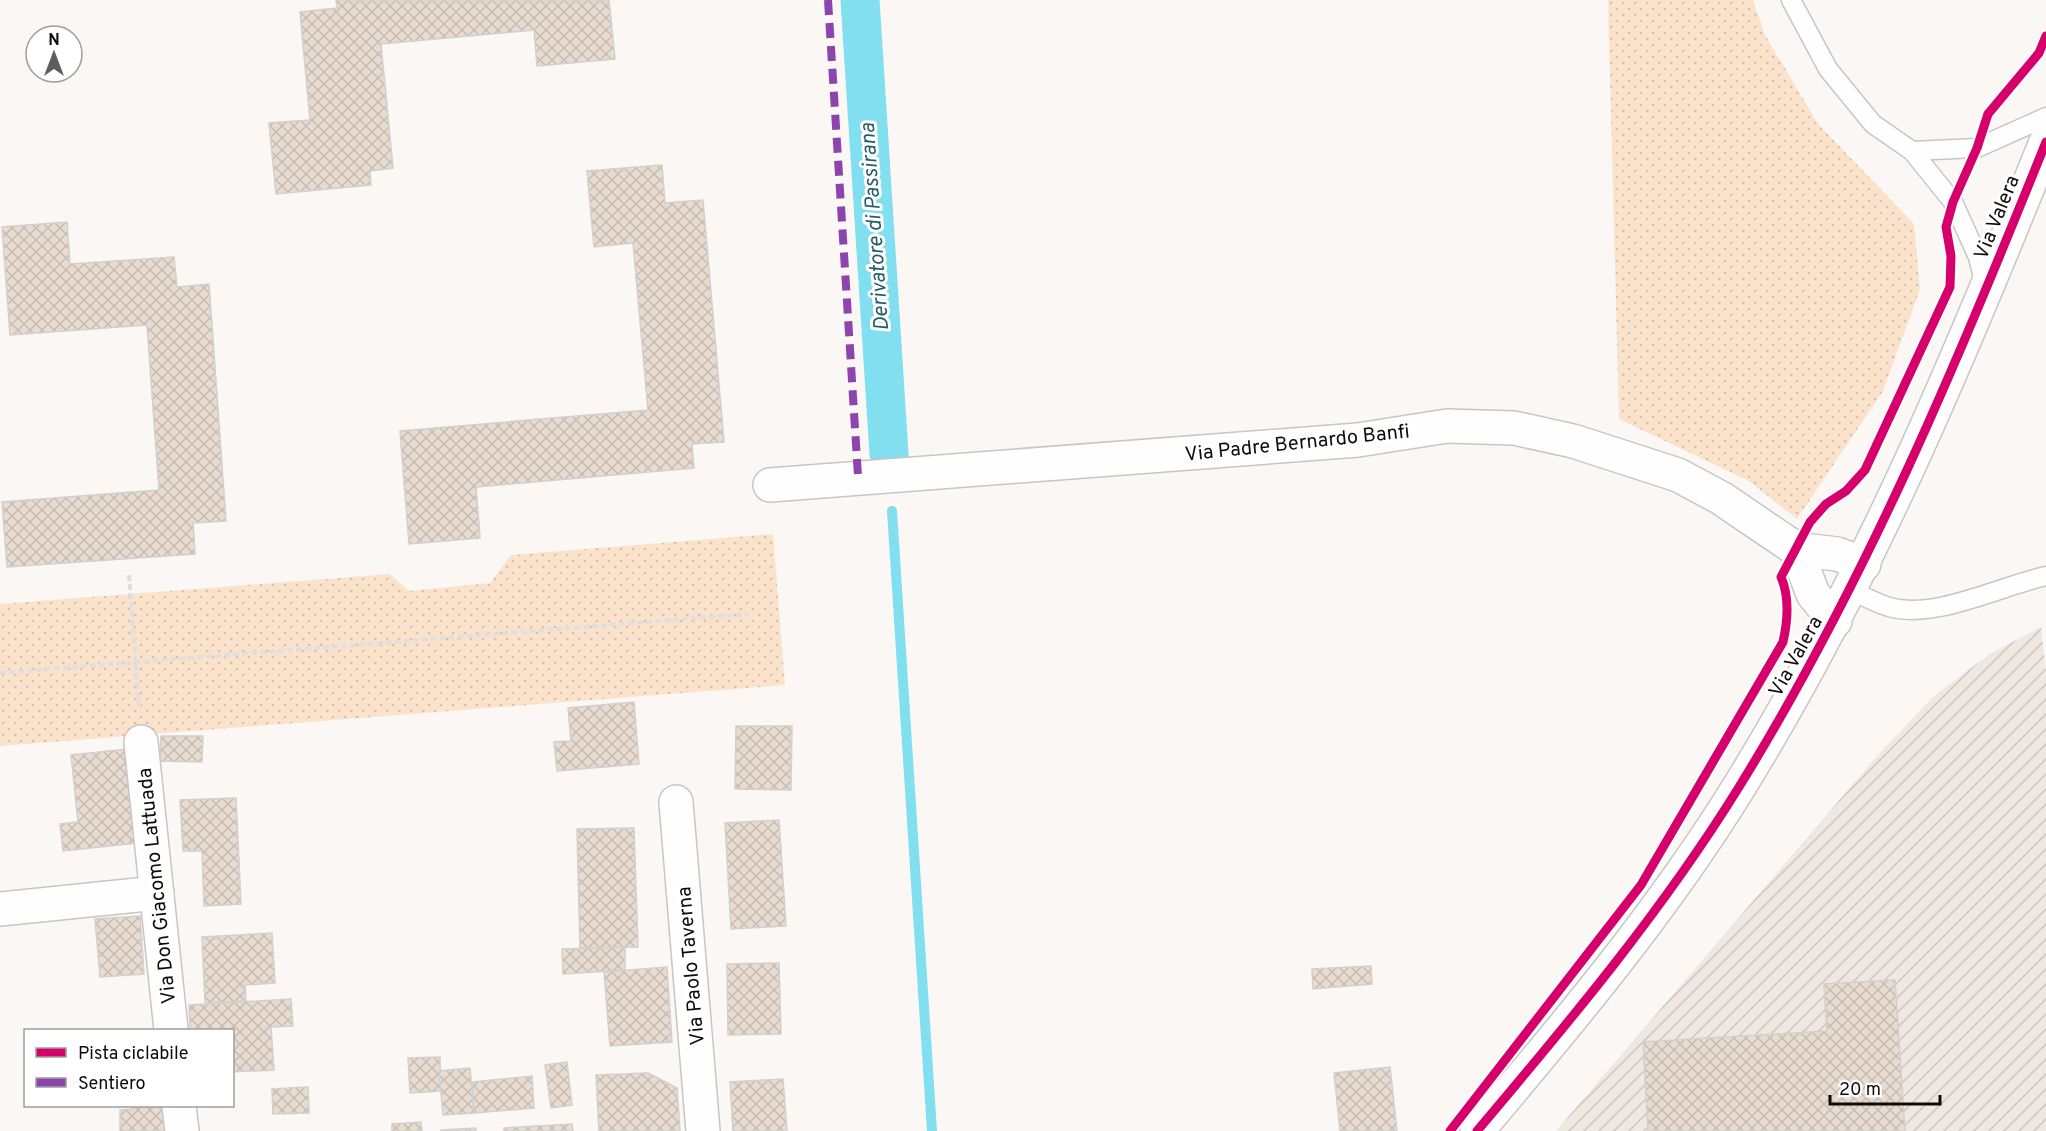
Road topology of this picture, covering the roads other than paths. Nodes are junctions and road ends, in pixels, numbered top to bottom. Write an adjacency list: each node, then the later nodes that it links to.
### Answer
1 (1791, 0): 4 (lane)
2 (2046, 117): 4 (lane)
3 (2046, 142): 5 (street, Via Valera)
4 (1912, 151): 5 (lane)
5 (1986, 292): 9 (street, Via Valera)
6 (770, 485): 7 (street, Via Padre Bernardo Banfi)
7 (1796, 549): 9 (street, Via Padre Bernardo Banfi); 10 (street)
8 (2046, 576): 9 (lane)
9 (1857, 577): 10 (street, Via Valera)
10 (1835, 621): 19 (street, Via Valera)
11 (141, 742): 13 (street, Via Don Giacomo Lattuada)
12 (676, 801): 18 (street, Via Paolo Taverna)
13 (157, 893): 14 (street); 15 (street, Via Don Giacomo Lattuada)
14 (0, 909)
15 (171, 1029)
16 (179, 1107): 17 (street)
17 (182, 1131)
18 (703, 1131)
19 (1477, 1131)

